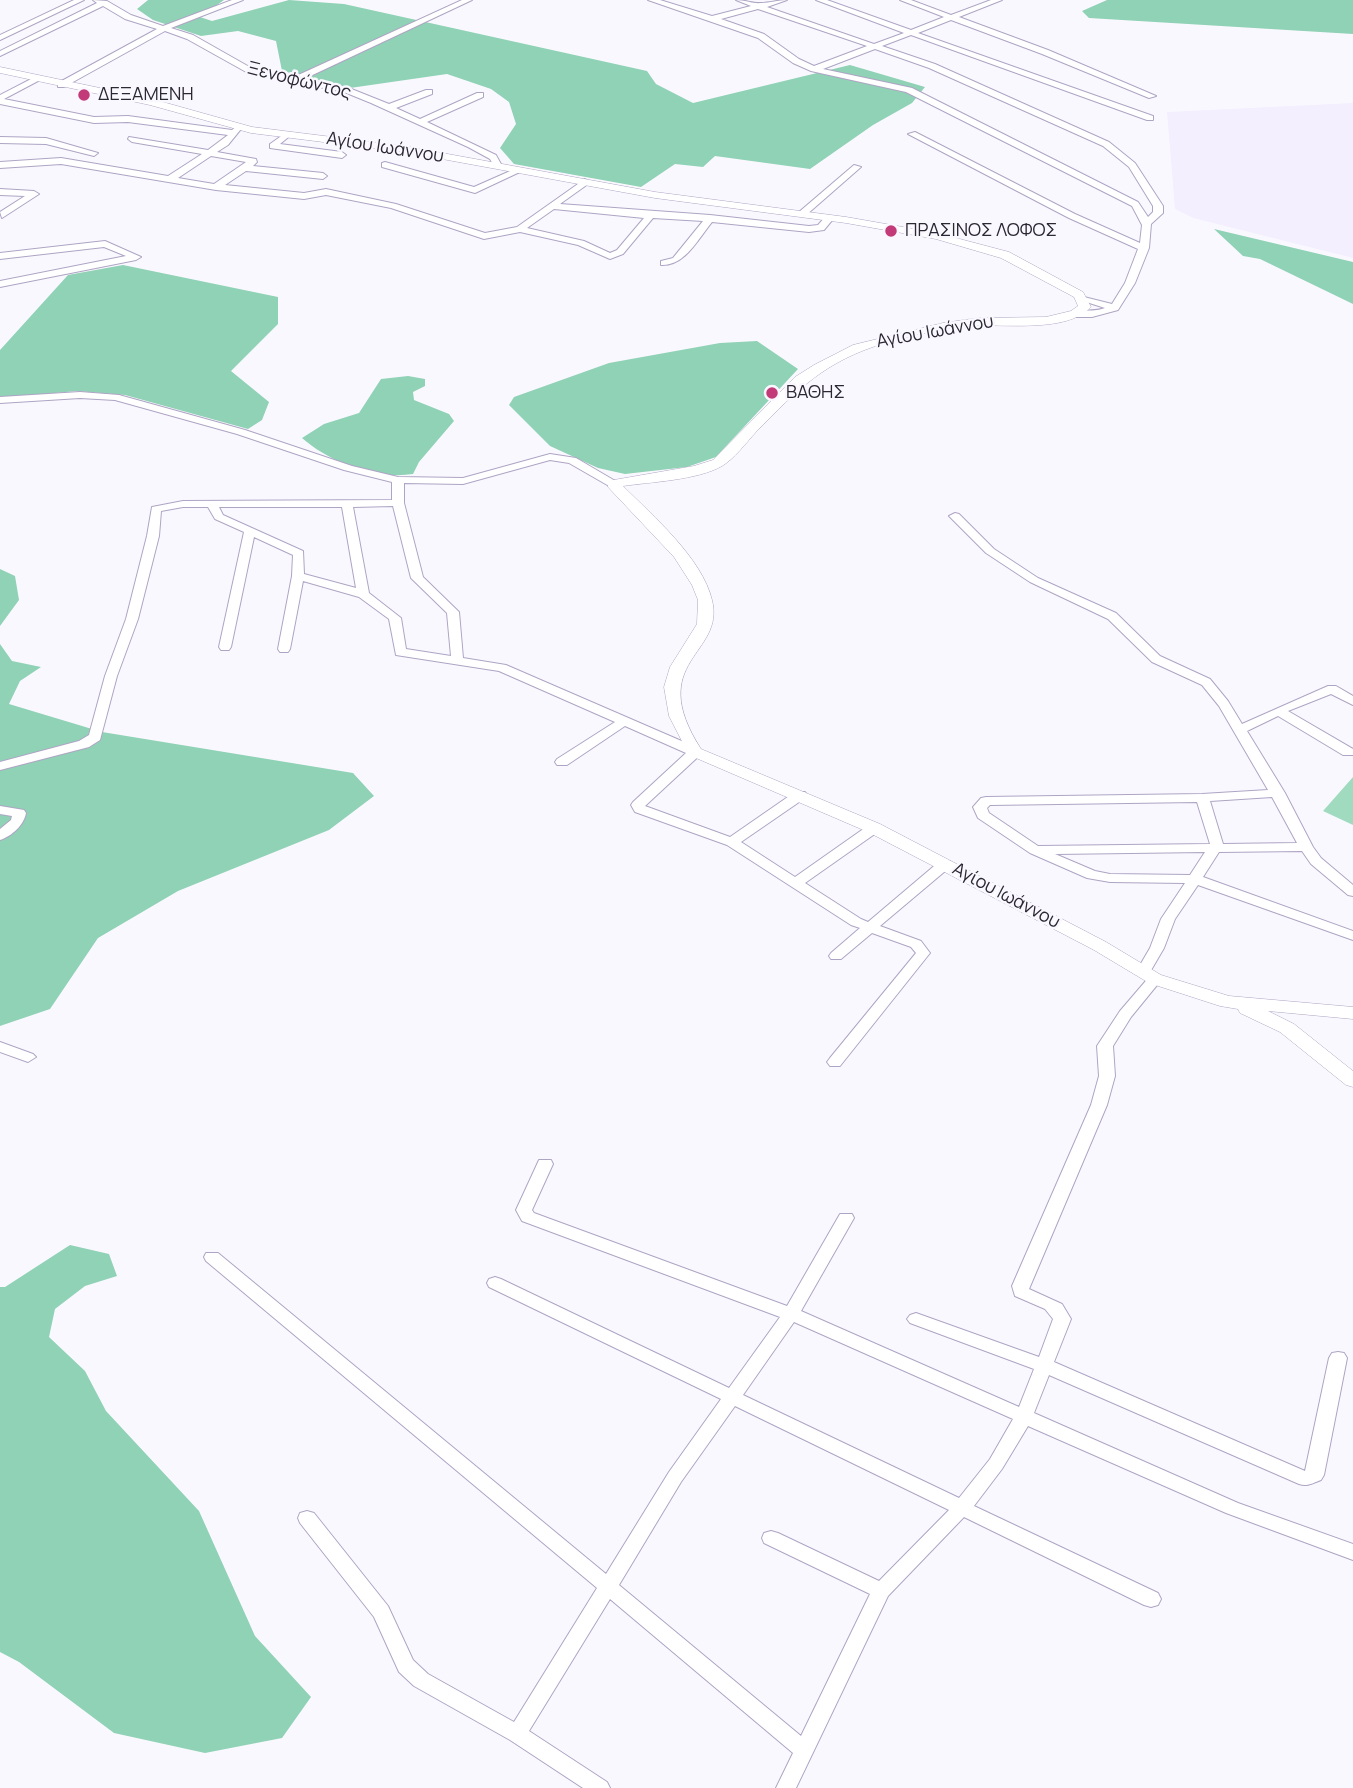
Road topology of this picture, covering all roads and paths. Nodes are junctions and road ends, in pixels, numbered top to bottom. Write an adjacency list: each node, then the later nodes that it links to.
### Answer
1 (80, 0): 15 (street)
2 (239, 0): 14 (street)
3 (468, 0): 24 (street)
4 (740, 0): 11 (street)
5 (783, 0): 11 (street)
6 (820, 0): 16 (street)
7 (904, 0): 13 (street)
8 (998, 0): 13 (street)
9 (100, 1): 14 (street, Ξενοφώντος); 17 (street)
10 (661, 1): 12 (street)
11 (760, 6): 12 (street); 19 (street)
12 (713, 18): 21 (street)
13 (951, 19): 16 (street); 28 (street)
14 (165, 29): 24 (street, Ξενοφώντος); 25 (street)
15 (10, 33): 17 (street); 18 (street)
16 (911, 34): 19 (street); 31 (street)
17 (33, 37): 20 (street)
18 (0, 38)
19 (876, 47): 21 (street); 58 (street)
20 (0, 54)
21 (814, 69): 58 (street)
22 (2, 71): 23 (street, Αγίου Ιωάννου)
23 (35, 79): 25 (street, Αγίου Ιωάννου); 29 (street)
24 (295, 80): 30 (street, Ξενοφώντος)
25 (61, 85): 33 (street, Αγίου Ιωάννου)
26 (429, 92): 30 (street)
27 (480, 95): 32 (street)
28 (1152, 96)
29 (0, 99): 33 (street)
30 (387, 108): 32 (street, Ξενοφώντος)
31 (1150, 118)
32 (419, 122): 43 (street, Ξενοφώντος)
33 (236, 130): 35 (street, Αγίου Ιωάννου); 39 (street)
34 (912, 134): 60 (street)
35 (287, 135): 40 (street); 43 (street, Αγίου Ιωάννου)
36 (132, 139): 39 (street)
37 (0, 140): 38 (street)
38 (94, 153)
39 (209, 153): 45 (street); 48 (street)
40 (342, 155)
41 (385, 164): 46 (street)
42 (0, 165): 48 (street)
43 (498, 166): 46 (street, Αγίου Ιωάννου)
44 (857, 167): 53 (street)
45 (246, 168): 47 (street); 50 (street)
46 (520, 170): 49 (street, Αγίου Ιωάννου)
47 (323, 176)
48 (170, 179): 50 (street)
49 (585, 182): 52 (street); 53 (street, Αγίου Ιωάννου)
50 (216, 187): 59 (street)
51 (0, 192): 54 (street)
52 (553, 206): 55 (street); 59 (street)
53 (802, 214): 57 (street, Αγίου Ιωάννου)
54 (2, 215)
55 (651, 215): 56 (street); 59 (street)
56 (710, 218): 57 (street); 62 (street)
57 (829, 218): 64 (street, Αγίου Ιωάννου)
58 (1147, 223): 60 (street)
59 (520, 229)
60 (1144, 248): 65 (street)
61 (0, 256): 63 (street)
62 (664, 262)
63 (0, 285)
64 (1083, 298): 65 (street); 66 (street)
65 (1115, 307): 66 (street)
66 (1069, 315): 69 (street, Αγίου Ιωάννου)
67 (0, 400): 68 (street)
68 (398, 480): 69 (street); 71 (street)
69 (612, 484): 84 (street)
70 (347, 503): 71 (street); 72 (street); 76 (street)
71 (398, 503): 79 (street)
72 (213, 506): 74 (street); 87 (street)
73 (955, 516): 83 (street)
74 (250, 531): 75 (street); 77 (street)
75 (298, 576): 76 (street); 78 (street)
76 (363, 594): 79 (street)
77 (225, 647)
78 (284, 649)
79 (457, 660): 82 (street)
80 (1353, 701): 81 (street)
81 (1278, 711): 83 (street); 85 (street)
82 (622, 723): 84 (street); 86 (street)
83 (1239, 730): 88 (street)
84 (695, 752): 89 (street, Αγίου Ιωάννου); 94 (street)
85 (1348, 752)
86 (562, 762)
87 (0, 766)
88 (1278, 793): 90 (street); 96 (street)
89 (800, 795): 92 (street, Αγίου Ιωάννου); 94 (street)
90 (1202, 798): 95 (street); 97 (street)
91 (0, 810): 93 (street)
92 (874, 828): 98 (street, Αγίου Ιωάννου); 100 (street)
93 (0, 836)
94 (732, 842): 100 (street)
95 (1217, 845): 96 (street); 97 (street); 99 (street)
96 (1306, 847): 101 (street)
97 (1035, 850): 99 (street)
98 (945, 864): 102 (street); 105 (street, Αγίου Ιωάννου)
99 (1195, 879): 103 (street); 105 (street)
100 (795, 883): 102 (street)
101 (1353, 892)
102 (868, 926): 104 (street); 110 (street)
103 (1353, 936)
104 (836, 956)
105 (1149, 975): 106 (street, Αγίου Ιωάννου); 119 (street)
106 (1227, 1002): 107 (street, Αγίου Ιωάννου); 111 (street)
107 (1353, 1013)
108 (0, 1047): 109 (street)
109 (28, 1057)
110 (835, 1062)
111 (1353, 1081)
112 (545, 1164): 116 (street)
113 (846, 1218): 116 (street)
114 (212, 1257): 126 (street)
115 (495, 1283): 120 (street)
116 (791, 1314): 120 (street); 121 (street)
117 (916, 1319): 119 (street)
118 (1338, 1358): 119 (street)
119 (1043, 1365): 121 (street)
120 (730, 1399): 122 (street); 126 (street)
121 (1024, 1417): 122 (street); 125 (street)
122 (962, 1508): 127 (street); 128 (street)
123 (307, 1517): 129 (street)
124 (771, 1538): 127 (street)
125 (1353, 1552)
126 (607, 1588): 129 (street); 130 (street)
127 (881, 1591): 130 (street)
128 (1151, 1599)
129 (517, 1734): 131 (street)
130 (804, 1750): 132 (street)
131 (600, 1788)
132 (786, 1788)

